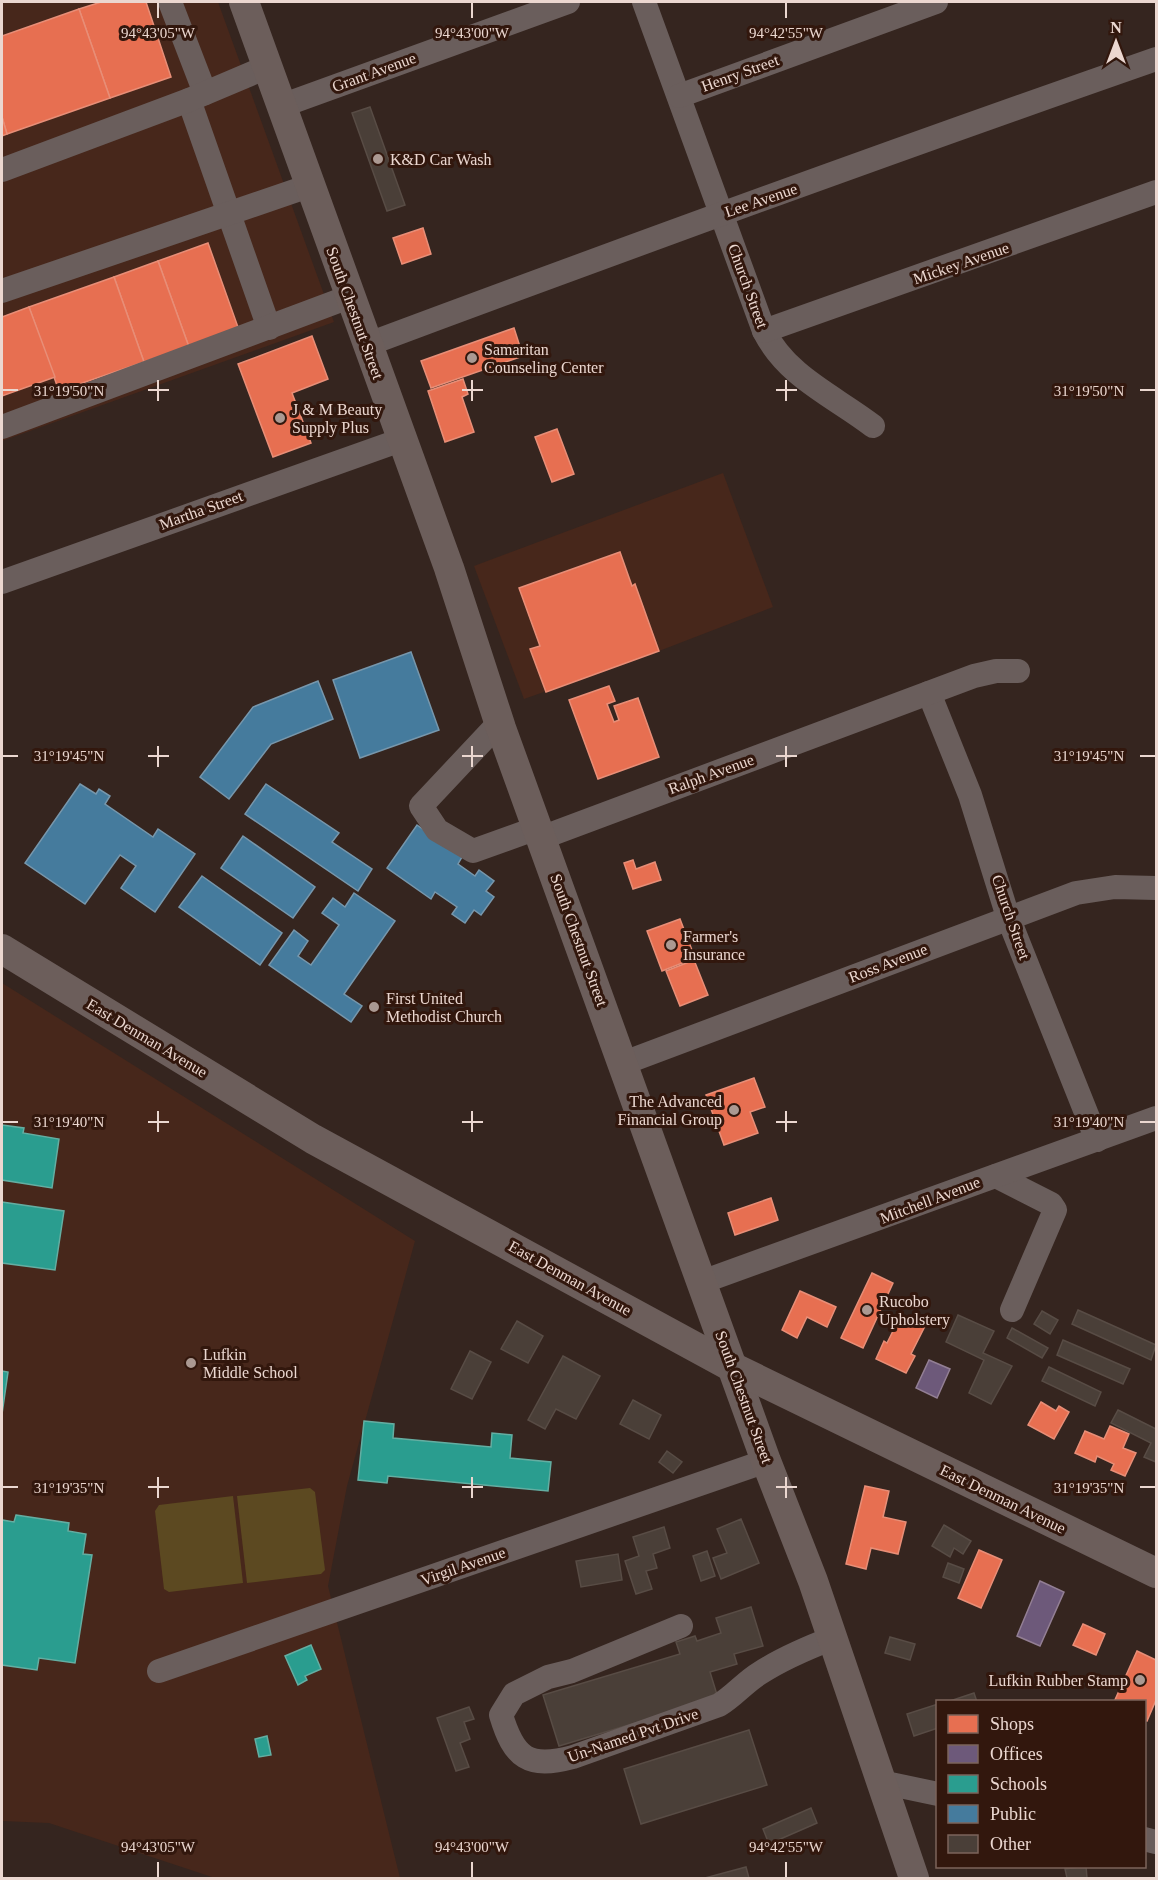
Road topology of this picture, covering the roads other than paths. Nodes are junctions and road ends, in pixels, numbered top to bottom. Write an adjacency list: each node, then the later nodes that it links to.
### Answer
1 (170, 2): 9 (street)
2 (244, 2): 7 (main road, South Chestnut Street)
3 (568, 2): 10 (street, Grant Avenue)
4 (644, 2): 8 (street, Church Street)
5 (936, 2): 8 (street, Henry Street)
6 (1156, 59): 14 (street, Lee Avenue)
7 (267, 67): 9 (street); 10 (main road, South Chestnut Street)
8 (679, 96): 14 (street, Church Street)
9 (197, 97): 11 (street); 15 (street)
10 (281, 106): 12 (main road, South Chestnut Street)
11 (2, 170)
12 (309, 186): 15 (street); 17 (main road, South Chestnut Street)
13 (1156, 192): 19 (street, Mickey Avenue)
14 (722, 213): 19 (street, Church Street); 20 (street, Lee Avenue)
15 (229, 215): 16 (street); 18 (street)
16 (2, 291)
17 (349, 297): 18 (street); 20 (main road, South Chestnut Street)
18 (269, 328): 22 (street)
19 (764, 331): 21 (street, Church Street)
20 (366, 345): 23 (main road, South Chestnut Street)
21 (873, 426)
22 (2, 428)
23 (401, 440): 24 (street, Martha Street); 27 (main road, South Chestnut Street)
24 (2, 582)
25 (1018, 671): 26 (street, Ralph Avenue)
26 (929, 693): 28 (street, Ralph Avenue); 30 (street, Church Street)
27 (499, 723): 28 (main road, South Chestnut Street); 28 (street, Ralph Avenue)
28 (539, 833): 32 (main road, South Chestnut Street)
29 (1156, 888): 30 (street, Ross Avenue)
30 (1008, 917): 32 (street, Ross Avenue); 34 (street, Church Street)
31 (2, 949): 38 (main road, East Denman Avenue)
32 (624, 1063): 36 (main road, South Chestnut Street)
33 (1156, 1118): 34 (street, Mitchell Avenue)
34 (1096, 1140): 35 (street, Mitchell Avenue)
35 (996, 1176): 36 (street, Mitchell Avenue); 37 (street)
36 (702, 1282): 38 (main road, South Chestnut Street)
37 (1012, 1310)
38 (732, 1367): 39 (main road, South Chestnut Street); 40 (main road, East Denman Avenue)
39 (766, 1461): 42 (main road, South Chestnut Street); 43 (street, Virgil Avenue)
40 (1156, 1573)
41 (681, 1626): 42 (street, Un-Named Pvt Drive)
42 (833, 1638): 44 (main road, South Chestnut Street)
43 (159, 1671)
44 (881, 1782): 45 (street); 46 (main road, South Chestnut Street)
45 (936, 1794)
46 (914, 1878)

